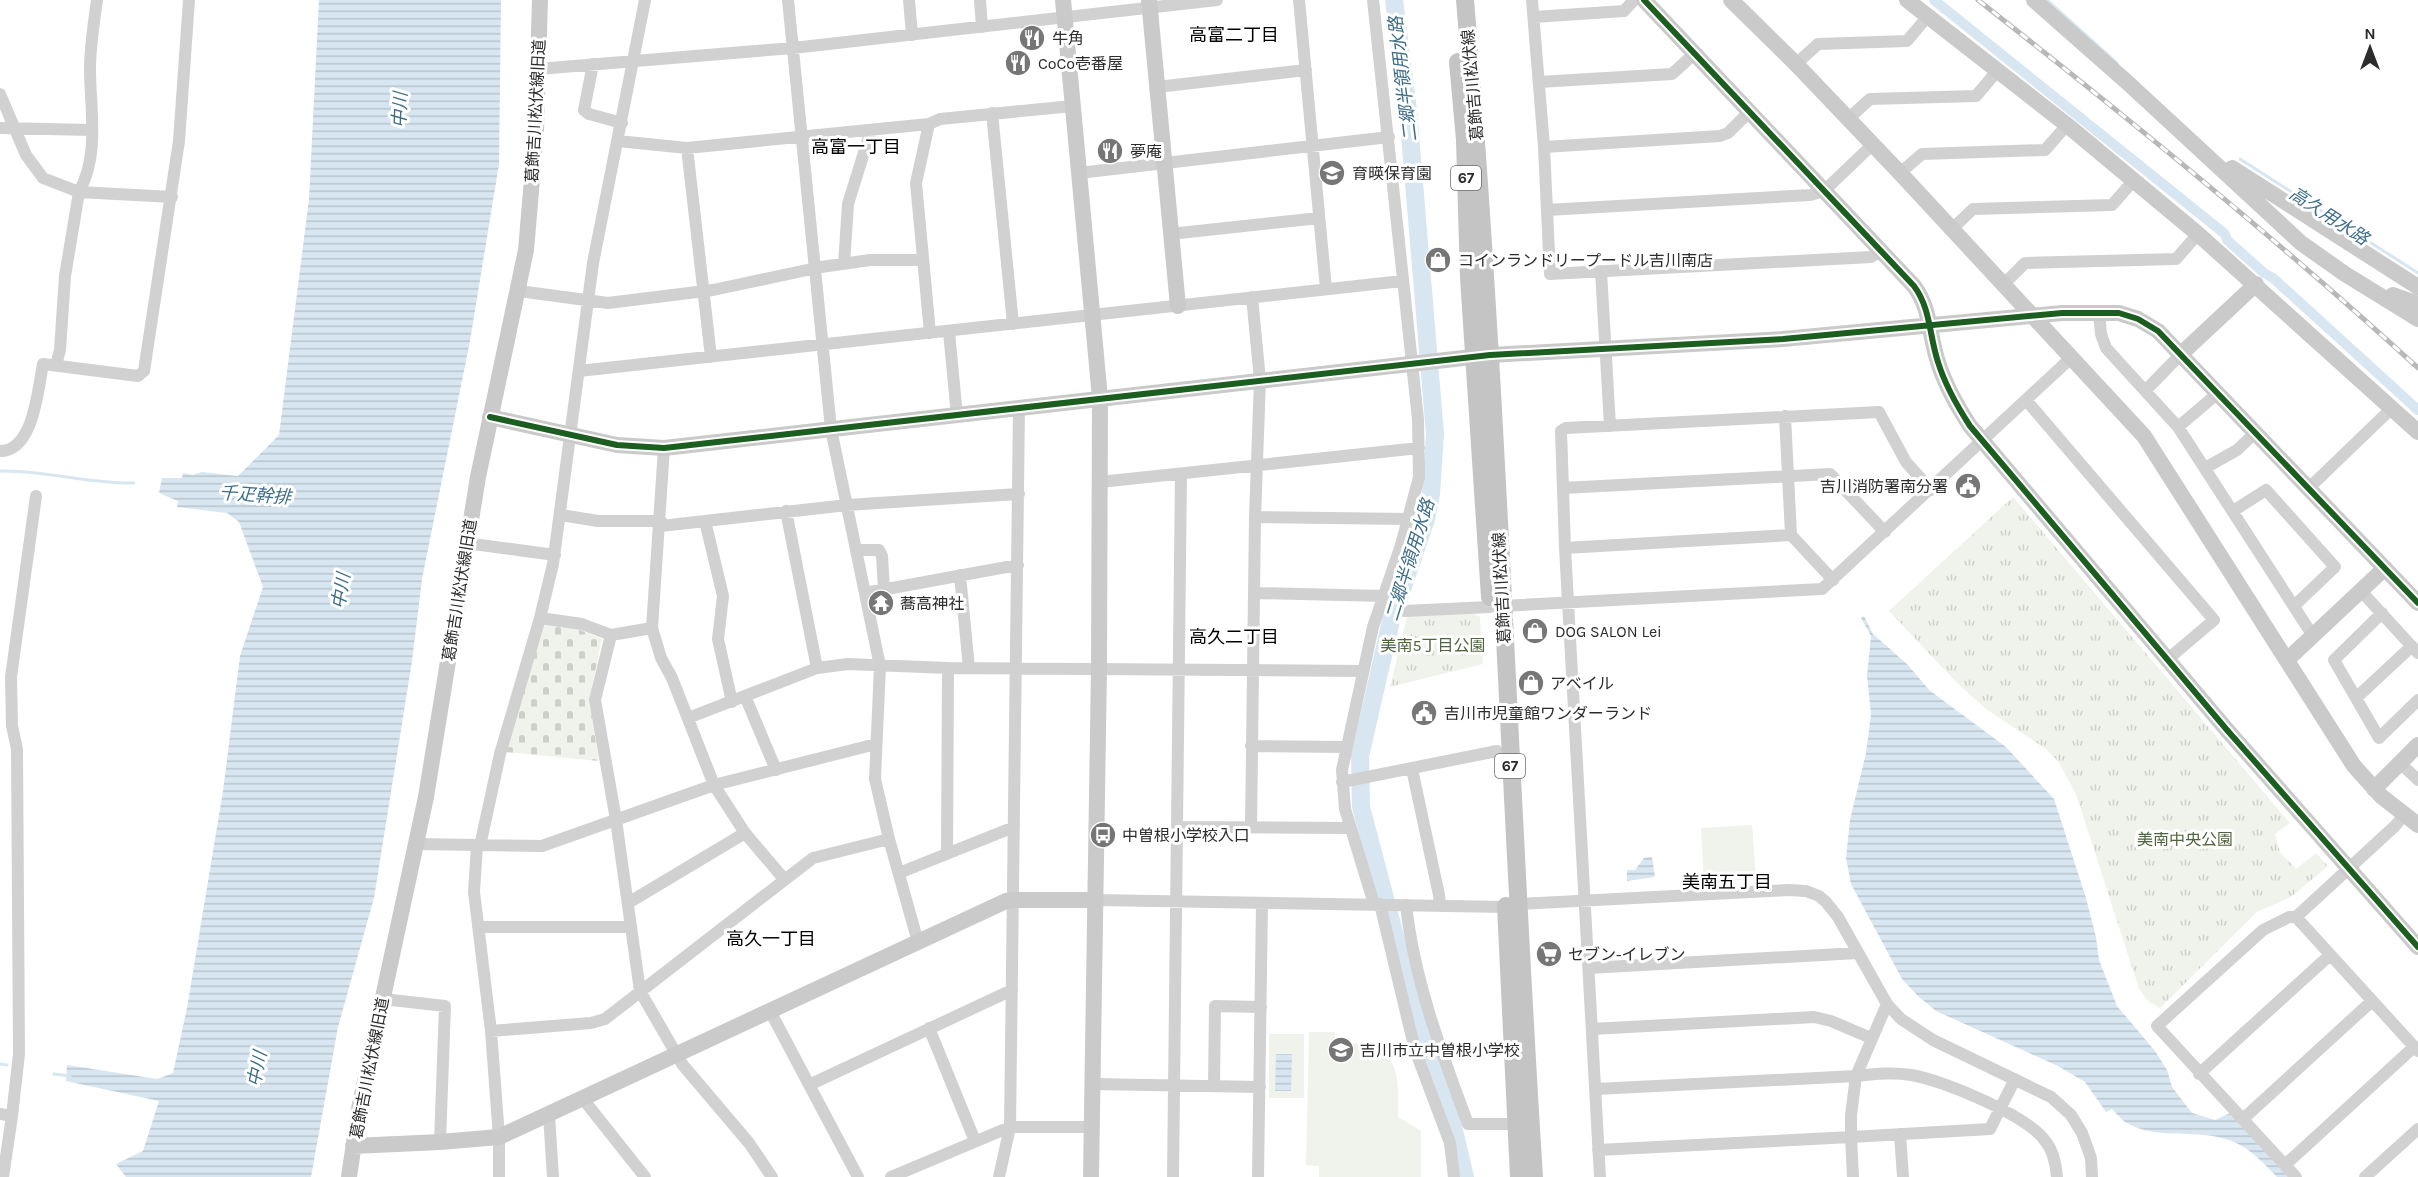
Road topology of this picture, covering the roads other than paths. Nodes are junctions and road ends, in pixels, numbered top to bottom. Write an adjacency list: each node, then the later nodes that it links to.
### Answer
1 (97, 0): 45 (street)
2 (189, 0): 61 (street)
3 (540, 0): 30 (street, 葛飾吉川松伏線旧道)
4 (645, 0): 27 (street)
5 (788, 0): 25 (street)
6 (909, 0): 24 (street)
7 (980, 0): 23 (street)
8 (1217, 0): 19 (street)
9 (1299, 0): 31 (street)
10 (1373, 0): 48 (street)
11 (1453, 0): 95 (main road, 葛飾吉川松伏線 / 67)
12 (1465, 0): 95 (main road, 葛飾吉川松伏線 / 67)
13 (1532, 0): 22 (street)
14 (1634, 0): 22 (street)
15 (1644, 0): 26 (street)
16 (1907, 0): 21 (street)
17 (2034, 0): 50 (street)
18 (1735, 3): 29 (street)
19 (1149, 4): 20 (street); 34 (street)
20 (1064, 8): 23 (street); 36 (street)
21 (1928, 16): 29 (street); 32 (street)
22 (1534, 17): 33 (street)
23 (982, 27): 24 (street)
24 (912, 35): 25 (street)
25 (793, 48): 27 (street); 47 (street)
26 (1694, 54): 33 (street); 37 (street)
27 (633, 62): 28 (street); 40 (street)
28 (593, 64): 30 (street); 40 (street)
29 (1796, 64): 39 (street)
30 (538, 69): 78 (street, 葛飾吉川松伏線旧道)
31 (1306, 70): 34 (street); 52 (street)
32 (1998, 70): 39 (street); 42 (street)
33 (1539, 82): 53 (street)
34 (1157, 87): 55 (street)
35 (0, 94): 44 (street)
36 (1073, 106): 38 (street); 56 (street)
37 (1749, 112): 53 (street); 59 (street)
38 (992, 113): 41 (street); 88 (street)
39 (1848, 119): 51 (street)
40 (622, 123): 49 (street)
41 (929, 124): 46 (street); 68 (street)
42 (2067, 125): 57 (street); 58 (street)
43 (0, 129): 44 (street)
44 (15, 129): 45 (street); 60 (street)
45 (92, 130): 60 (street)
46 (871, 130): 47 (street); 69 (street)
47 (802, 137): 54 (street); 70 (street)
48 (1389, 137): 52 (street); 72 (street)
49 (618, 141): 54 (street); 81 (street)
50 (2194, 144): 73 (street); 76 (street)
51 (1872, 145): 57 (street); 59 (street)
52 (1314, 146): 55 (street); 63 (street)
53 (1544, 147): 62 (street)
54 (687, 148): 79 (street)
55 (1164, 163): 56 (street); 65 (street)
56 (1079, 173): 85 (street)
57 (1900, 173): 64 (street)
58 (2134, 180): 64 (street); 66 (street)
59 (1824, 191): 62 (street); 67 (street)
60 (80, 192): 61 (street); 99 (street)
61 (172, 197): 99 (street)
62 (1547, 210): 71 (street)
63 (1320, 218): 65 (street); 77 (street)
64 (1952, 229): 74 (street)
65 (1170, 234): 83 (street)
66 (2198, 234): 74 (street); 75 (street)
67 (1881, 250): 71 (street); 89 (street)
68 (923, 260): 69 (street); 91 (street)
69 (844, 264): 70 (street)
70 (815, 268): 79 (street); 92 (street)
71 (1602, 271): 93 (street)
72 (1402, 281): 77 (street); 98 (street)
73 (2358, 282): 82 (street); 87 (street)
74 (2004, 284): 86 (street)
75 (2256, 284): 94 (street); 107 (street)
76 (2418, 287)
77 (1326, 289): 80 (street)
78 (519, 291): 81 (street); 110 (street, 葛飾吉川松伏線旧道)
79 (703, 292): 81 (street); 96 (street)
80 (1252, 297): 83 (street); 101 (street)
81 (588, 301): 100 (street)
82 (2418, 304)
83 (1178, 306): 85 (street)
84 (2098, 312): 86 (street); 94 (street); 102 (street)
85 (1093, 315): 88 (street); 104 (street)
86 (2031, 315): 89 (street); 97 (street)
87 (2418, 319)
88 (1013, 324): 90 (street)
89 (1930, 325): 93 (street); 117 (street)
90 (949, 332): 91 (street); 108 (street)
91 (930, 333): 92 (street)
92 (821, 345): 96 (street); 113 (street)
93 (1606, 348): 95 (street); 111 (street)
94 (2181, 354): 102 (street); 103 (street)
95 (1482, 355): 98 (street); 156 (main road, 葛飾吉川松伏線 / 67)
96 (711, 357): 100 (street)
97 (2072, 357): 105 (street); 166 (street)
98 (1421, 362): 101 (street); 119 (street)
99 (56, 365): 120 (street)
100 (579, 371): 116 (street)
101 (1260, 380): 104 (street); 121 (street)
102 (2146, 390): 112 (street)
103 (2218, 393): 112 (street); 114 (street)
104 (1100, 398): 106 (street); 125 (street)
105 (2026, 400): 117 (street); 165 (street)
106 (1019, 408): 108 (street); 129 (street)
107 (2392, 408): 115 (street); 127 (street)
108 (957, 416): 113 (street)
109 (1785, 416): 111 (street); 124 (street); 128 (street)
110 (490, 417): 116 (street); 141 (street, 葛飾吉川松伏線旧道)
111 (1610, 426): 126 (street)
112 (2178, 427): 122 (street)
113 (831, 429): 118 (street); 131 (street)
114 (2256, 432): 122 (street); 127 (street)
115 (2418, 432)
116 (571, 435): 118 (street); 134 (street)
117 (1982, 441): 128 (street); 165 (street)
118 (664, 448): 138 (street)
119 (1419, 448): 121 (street); 136 (street)
120 (0, 451)
121 (1256, 465): 123 (street); 135 (street)
122 (2205, 468): 133 (street)
123 (1181, 474): 125 (street); 173 (street)
124 (1788, 476): 126 (street); 139 (street); 140 (street)
125 (1100, 482): 172 (street)
126 (1563, 488): 142 (street)
127 (2309, 488): 146 (street)
128 (1931, 490): 139 (street)
129 (1019, 494): 131 (street); 145 (street)
130 (36, 496): 181 (street)
131 (847, 505): 132 (street); 143 (street)
132 (786, 511): 137 (street); 169 (street)
133 (2233, 511): 157 (street); 157 (street)
134 (561, 515): 138 (street); 144 (street)
135 (1255, 517): 136 (street); 152 (street)
136 (1409, 519): 153 (street)
137 (705, 521): 138 (street); 179 (street)
138 (661, 524): 161 (street)
139 (1885, 532): 148 (street)
140 (1791, 535): 142 (street); 148 (street)
141 (466, 543): 144 (street); 203 (street, 葛飾吉川松伏線旧道)
142 (1565, 548): 155 (street)
143 (857, 550): 149 (street); 151 (street)
144 (555, 555): 160 (street)
145 (1018, 565): 147 (street); 168 (street)
146 (2385, 568): 150 (street); 154 (street)
147 (960, 575): 149 (street); 171 (street)
148 (1833, 580): 155 (street)
149 (884, 589): 151 (street)
150 (2361, 591): 159 (street); 163 (street)
151 (865, 592): 167 (street)
152 (1254, 593): 153 (street); 174 (street)
153 (1384, 596): 175 (street)
154 (2418, 603)
155 (1570, 604): 156 (street); 211 (street)
156 (1496, 606): 158 (street); 186 (main road, 葛飾吉川松伏線 / 67); 218 (main road, 葛飾吉川松伏線 / 67)
157 (2294, 606): 163 (street)
158 (1404, 611)
159 (2382, 613): 164 (street); 177 (street)
160 (540, 618): 162 (street); 204 (street)
161 (652, 628): 162 (street); 180 (street)
162 (611, 635): 195 (street)
163 (2313, 636): 166 (street)
164 (2415, 649): 177 (street)
165 (2168, 659): 206 (street)
166 (2288, 659): 193 (street)
167 (880, 666): 169 (street); 170 (street); 182 (street)
168 (1017, 667): 171 (street); 172 (street); 197 (street)
169 (817, 668): 176 (street)
170 (948, 668): 171 (street); 205 (street)
171 (969, 668)
172 (1099, 668): 173 (street); 210 (street)
173 (1179, 669): 174 (street); 198 (street)
174 (1252, 670): 175 (street); 184 (street)
175 (1364, 671): 185 (street)
176 (745, 696): 179 (street); 189 (street)
177 (2356, 698): 178 (street)
178 (2418, 700)
179 (732, 702): 180 (street)
180 (688, 718): 192 (street)
181 (6, 726): 251 (street)
182 (876, 744): 189 (street); 202 (street)
183 (2418, 745): 187 (street)
184 (1251, 746): 185 (street); 199 (street)
185 (1345, 747): 191 (street)
186 (1497, 751): 188 (street); 218 (main road, 葛飾吉川松伏線 / 67)
187 (2400, 763): 190 (street); 193 (street)
188 (1412, 769): 191 (street); 217 (street)
189 (776, 770): 192 (street)
190 (2418, 780)
191 (1342, 782): 200 (street)
192 (714, 785): 195 (street); 201 (street)
193 (2374, 789): 194 (street)
194 (2404, 815): 196 (street); 206 (street)
195 (616, 819): 204 (street); 212 (street)
196 (2418, 825)
197 (1014, 827): 205 (street); 209 (street)
198 (1178, 827): 199 (street); 213 (street)
199 (1251, 827): 200 (street)
200 (1350, 828): 215 (street)
201 (745, 833): 208 (street); 212 (street)
202 (889, 839): 207 (street); 208 (street)
203 (417, 844): 204 (street); 229 (street, 葛飾吉川松伏線旧道)
204 (479, 846): 220 (street)
205 (947, 854): 207 (street)
206 (2348, 869): 219 (street); 223 (street)
207 (899, 873): 222 (street)
208 (784, 879): 228 (street)
209 (1013, 900): 210 (street); 222 (street); 227 (street)
210 (1095, 900): 213 (street); 244 (street)
211 (1586, 901): 218 (street); 224 (street); 226 (street)
212 (628, 903): 221 (street)
213 (1176, 903): 214 (street); 245 (street)
214 (1262, 903): 215 (street); 232 (street)
215 (1377, 904): 216 (street); 278 (street)
216 (1402, 905): 217 (street); 254 (street)
217 (1440, 906): 218 (street)
218 (1512, 906): 254 (main road, 葛飾吉川松伏線 / 67); 280 (main road, 葛飾吉川松伏線 / 67)
219 (2296, 917): 225 (street); 240 (street)
220 (478, 927): 221 (street); 236 (street)
221 (630, 927): 228 (street)
222 (918, 942): 233 (street)
223 (2418, 947)
224 (1858, 953): 226 (street); 231 (street)
225 (2330, 955): 230 (street); 240 (street)
226 (1589, 968): 235 (street)
227 (1012, 990): 234 (street); 255 (street)
228 (640, 991): 236 (street); 239 (street)
229 (382, 999): 262 (street); 263 (street, 葛飾吉川松伏線旧道)
230 (2372, 1001): 238 (street); 253 (street)
231 (1887, 1004): 237 (street); 242 (street)
232 (1261, 1007): 246 (street); 247 (street)
233 (770, 1011): 239 (street); 243 (street)
234 (929, 1028): 243 (street); 261 (street)
235 (1592, 1029): 237 (street); 248 (street)
236 (491, 1031): 259 (street)
237 (1871, 1038): 241 (street)
238 (2416, 1049): 265 (street)
239 (675, 1055): 249 (street); 271 (street)
240 (2199, 1074): 253 (street)
241 (1856, 1076): 248 (street); 250 (street); 260 (street)
242 (2015, 1080): 250 (street); 285 (street)
243 (809, 1084): 272 (street)
244 (1093, 1084): 245 (street); 256 (street)
245 (1174, 1086): 246 (street); 276 (street)
246 (1214, 1086): 247 (street)
247 (1260, 1087): 277 (street)
248 (1596, 1089): 264 (street)
249 (583, 1099): 252 (street); 270 (street)
250 (2000, 1110): 258 (street); 284 (street)
251 (6, 1115): 266 (street)
252 (549, 1115): 259 (street); 269 (street)
253 (2243, 1119): 265 (street)
254 (1517, 1124): 279 (main road, 葛飾吉川松伏線 / 67)
255 (1010, 1127): 256 (street); 261 (street); 274 (street)
256 (1091, 1127): 275 (street)
257 (2418, 1129): 287 (street)
258 (1900, 1134): 260 (street); 283 (street)
259 (499, 1137): 262 (street); 268 (street)
260 (1851, 1137): 264 (street); 282 (street)
261 (975, 1141): 273 (street)
262 (440, 1142): 263 (street)
263 (353, 1146): 267 (street, 葛飾吉川松伏線旧道)
264 (1598, 1150): 281 (street)
265 (2285, 1166): 286 (street)
266 (3, 1177)
267 (349, 1177)
268 (499, 1177)
269 (553, 1177)
270 (645, 1177)
271 (772, 1177)
272 (858, 1177)
273 (891, 1177)
274 (999, 1177)
275 (1091, 1177)
276 (1173, 1177)
277 (1258, 1177)
278 (1454, 1177)
279 (1519, 1177)
280 (1534, 1177)
281 (1600, 1177)
282 (1853, 1177)
283 (1903, 1177)
284 (2056, 1177)
285 (2092, 1177)
286 (2296, 1177)
287 (2365, 1177)

